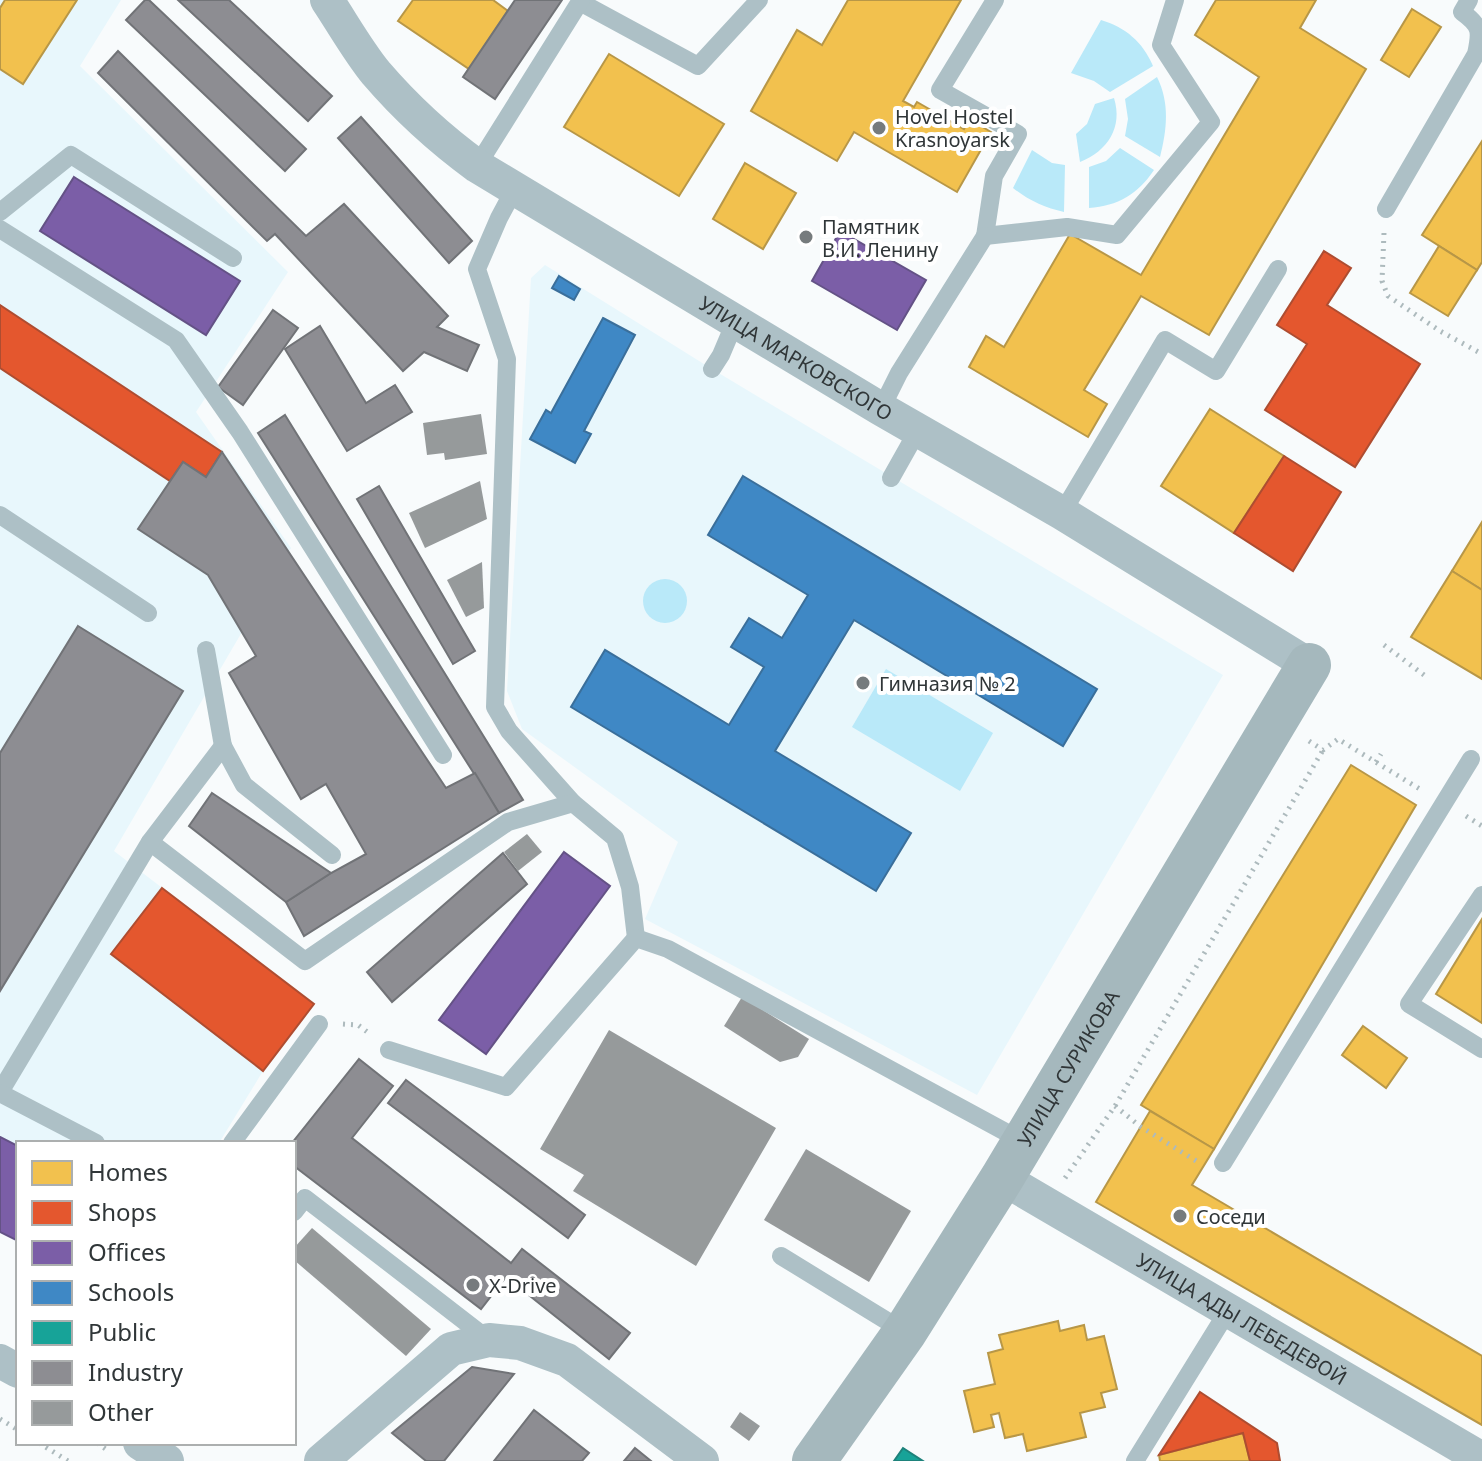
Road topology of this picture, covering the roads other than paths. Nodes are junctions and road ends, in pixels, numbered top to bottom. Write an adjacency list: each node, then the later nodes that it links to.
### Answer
1 (327, 0): 7 (street, УЛИЦА МАРКОВСКОГО)
2 (759, 0): 6 (lane)
3 (995, 0): 12 (lane)
4 (1175, 0): 12 (lane)
5 (1469, 0): 9 (lane)
6 (581, 1): 7 (lane)
7 (477, 166): 8 (street, УЛИЦА МАРКОВСКОГО)
8 (514, 190): 15 (street, УЛИЦА МАРКОВСКОГО); 28 (lane)
9 (1386, 209)
10 (0, 212): 13 (lane)
11 (0, 229): 26 (lane)
12 (985, 236): 17 (lane)
13 (233, 258)
14 (1278, 269): 20 (lane)
15 (735, 322): 16 (lane); 17 (street, УЛИЦА МАРКОВСКОГО)
16 (712, 369)
17 (881, 409): 18 (street, УЛИЦА МАРКОВСКОГО)
18 (918, 430): 19 (lane); 20 (street, УЛИЦА МАРКОВСКОГО)
19 (891, 478)
20 (1062, 513): 24 (street, УЛИЦА МАРКОВСКОГО)
21 (0, 515): 22 (lane)
22 (148, 613)
23 (206, 650): 25 (lane)
24 (1309, 665): 39 (main road, УЛИЦА СУРИКОВА)
25 (223, 746): 29 (lane); 30 (lane)
26 (443, 755)
27 (1471, 759): 40 (lane)
28 (573, 803): 29 (lane); 32 (lane)
29 (150, 842): 36 (lane)
30 (332, 855)
31 (1482, 895): 34 (lane)
32 (636, 938): 35 (lane); 39 (lane)
33 (319, 1024): 38 (lane)
34 (1482, 1049)
35 (389, 1050)
36 (0, 1092): 37 (lane)
37 (92, 1141)
38 (233, 1141)
39 (1013, 1160): 43 (street, УЛИЦА АДЫ ЛЕБЕДЕВОЙ); 44 (main road, УЛИЦА СУРИКОВА)
40 (1223, 1163)
41 (298, 1200): 45 (lane)
42 (781, 1256): 44 (lane)
43 (1229, 1309): 47 (street, УЛИЦА АДЫ ЛЕБЕДЕВОЙ); 52 (lane)
44 (905, 1332): 51 (main road, УЛИЦА СУРИКОВА)
45 (489, 1340): 49 (street); 50 (street)
46 (143, 1445): 48 (street)
47 (1482, 1459)
48 (167, 1461)
49 (321, 1461)
50 (702, 1461)
51 (814, 1461)
52 (1135, 1461)

